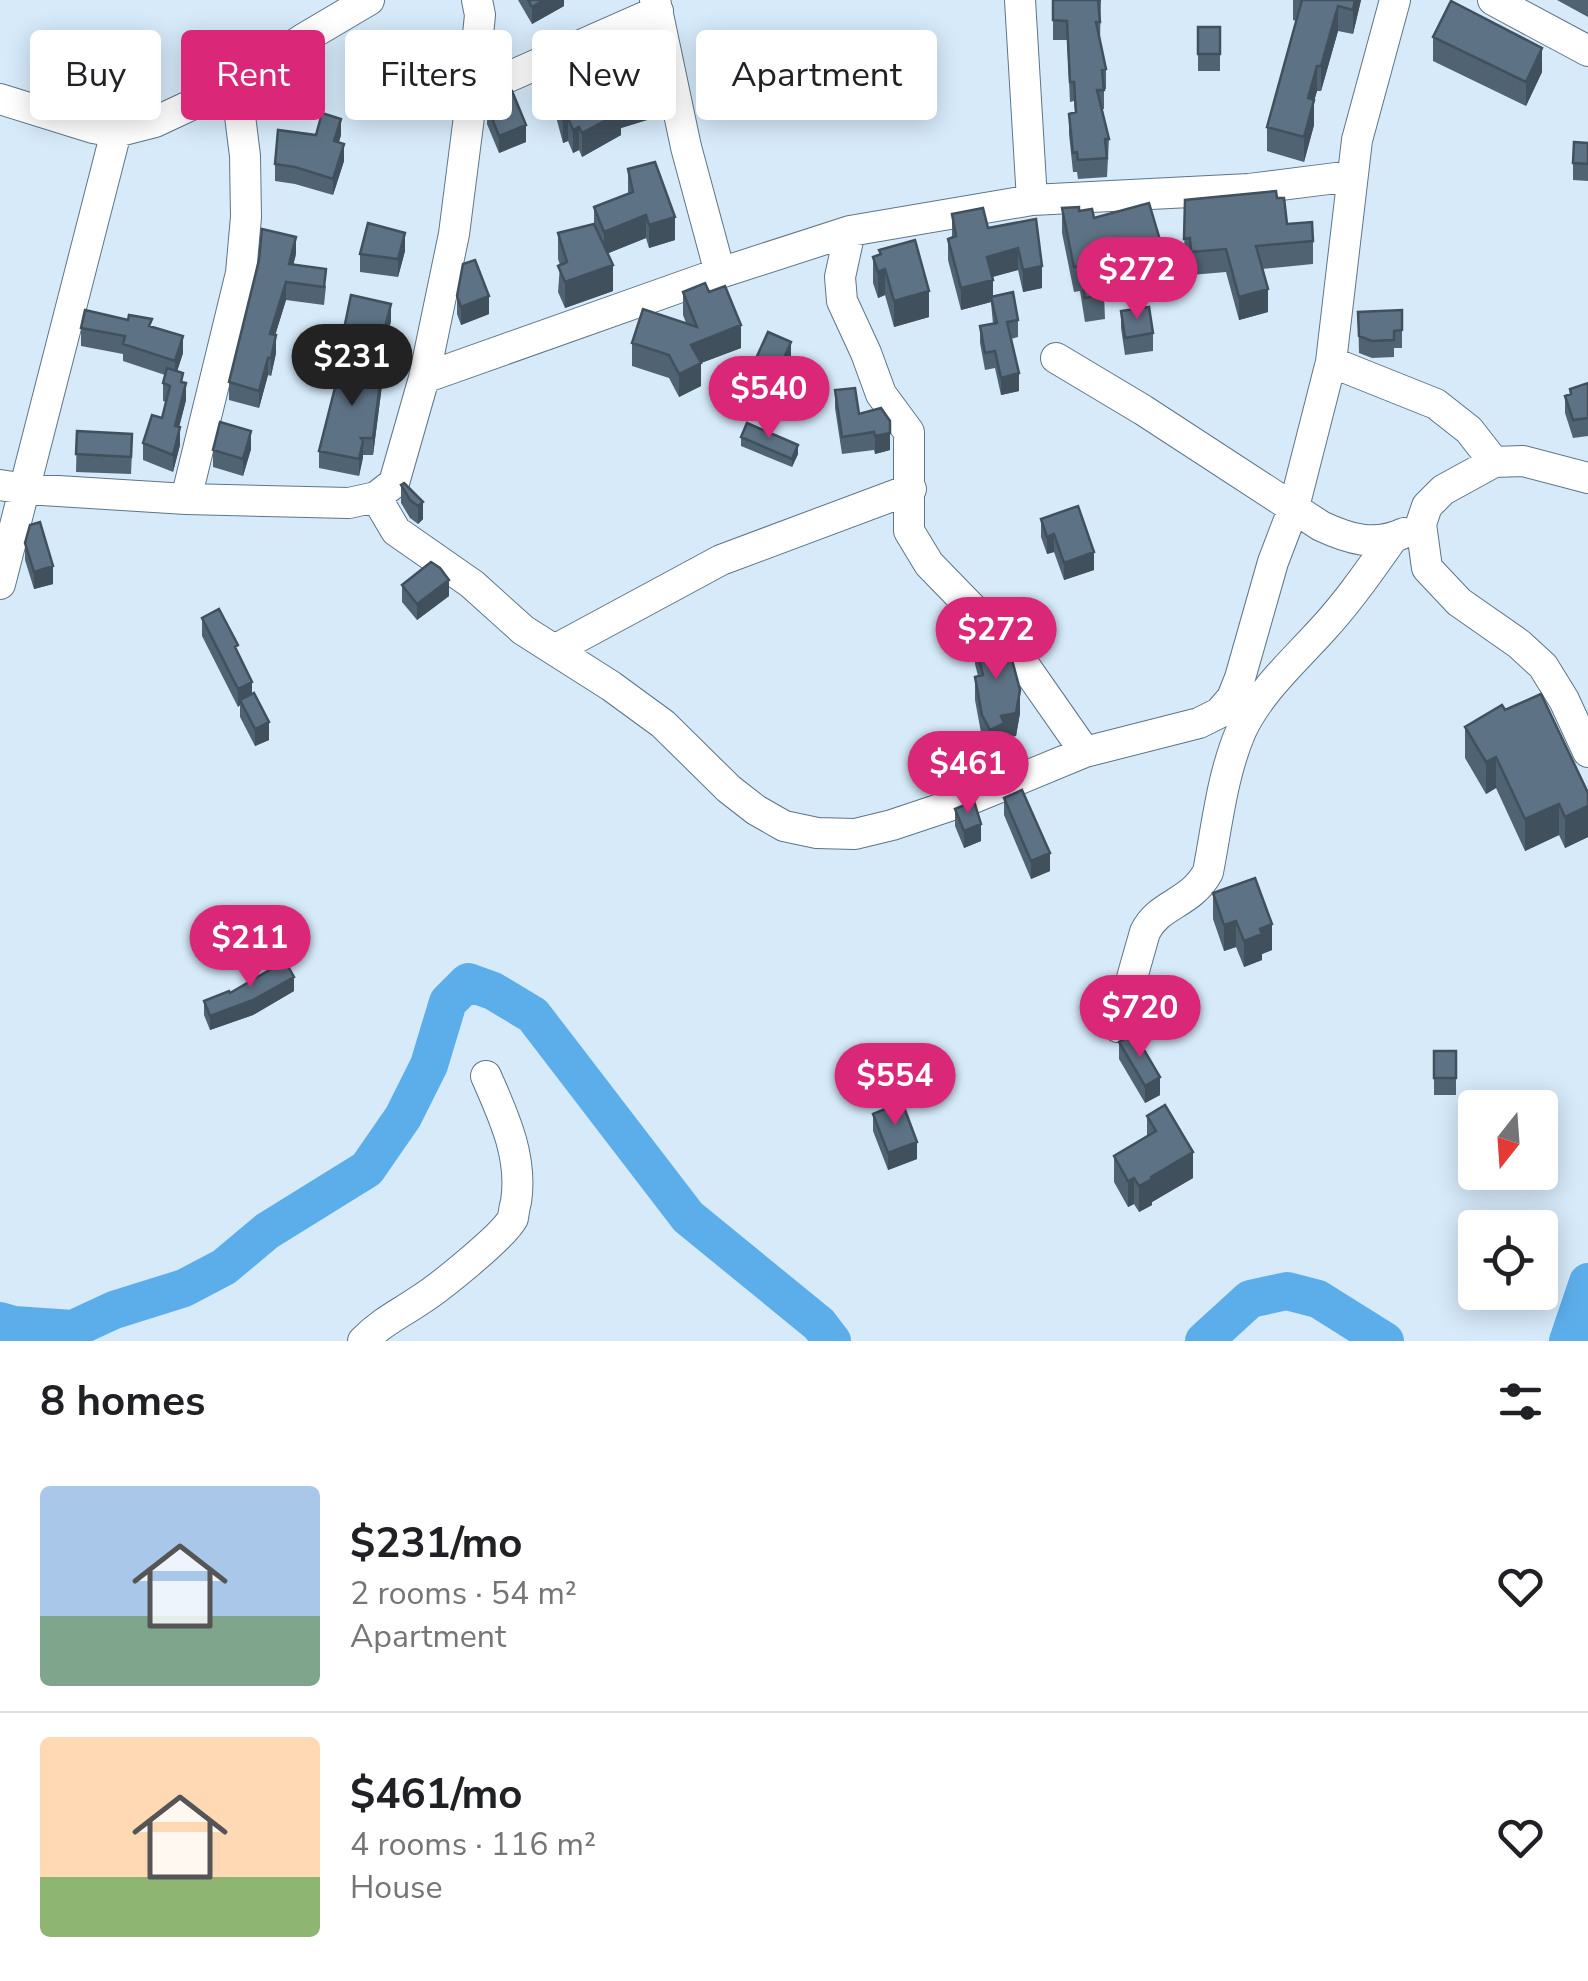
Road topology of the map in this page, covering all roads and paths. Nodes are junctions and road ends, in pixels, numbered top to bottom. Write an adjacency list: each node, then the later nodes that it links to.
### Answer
1 (369, 0): 7 (street)
2 (477, 0): 8 (street)
3 (1020, 0): 17 (street)
4 (1395, 0): 16 (street)
5 (1493, 0): 9 (street)
6 (656, 6): 10 (street); 19 (street)
7 (318, 30)
8 (478, 30)
9 (1588, 50)
10 (512, 74)
11 (0, 99): 15 (street)
12 (181, 110): 15 (street)
13 (240, 120): 28 (street)
14 (469, 120): 22 (street)
15 (116, 132): 25 (street)
16 (1352, 176): 17 (street); 21 (street)
17 (1032, 200): 18 (street)
18 (850, 230): 19 (street); 26 (street)
19 (720, 273): 22 (street)
20 (1056, 358): 29 (street)
21 (1332, 362): 23 (street); 29 (street)
22 (424, 378): 27 (street)
23 (1494, 462): 24 (street); 30 (street)
24 (1588, 478)
25 (13, 487): 28 (street); 34 (street)
26 (911, 489): 35 (street); 36 (street)
27 (376, 497): 28 (street); 35 (street)
28 (186, 499)
29 (1294, 506): 31 (street); 36 (street)
30 (1421, 524): 31 (street); 32 (street)
31 (1392, 539): 33 (street)
32 (1427, 568): 33 (street); 37 (street)
33 (1367, 576): 38 (street)
34 (0, 584)
35 (556, 650): 36 (street)
36 (1085, 752)
37 (1588, 752)
38 (1118, 1028)
39 (486, 1076): 40 (street)
40 (364, 1341)

